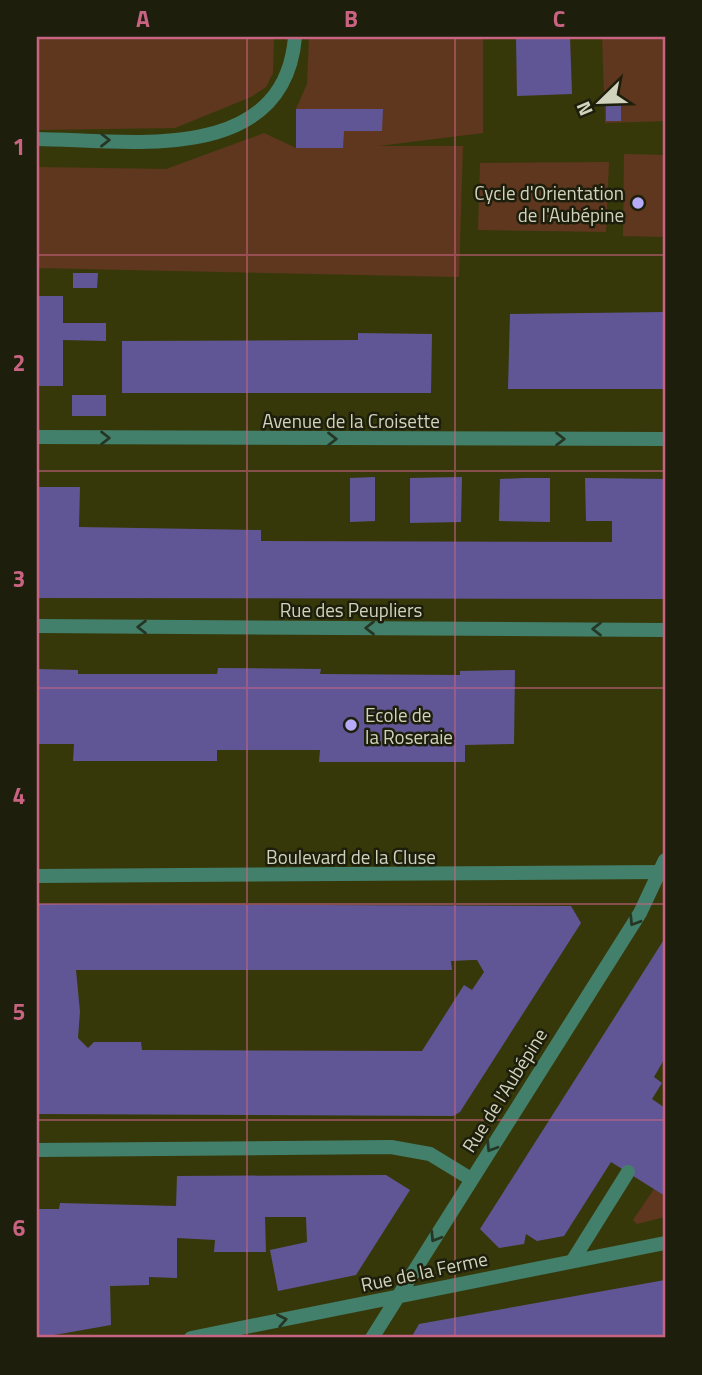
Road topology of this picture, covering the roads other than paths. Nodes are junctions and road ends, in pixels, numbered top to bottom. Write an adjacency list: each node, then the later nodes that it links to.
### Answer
1 (295, 37): 2 (street, one-way to 1)
2 (37, 139)
3 (37, 437): 4 (street, Avenue de la Croisette, one-way to 4)
4 (665, 439)
5 (37, 626): 6 (street, Rue des Peupliers, one-way to 5)
6 (665, 630)
7 (663, 868): 8 (street, Boulevard de la Cluse); 11 (street, Rue de l'Aubépine, one-way to 11)
8 (37, 876)
9 (37, 1150): 11 (street)
10 (628, 1172): 13 (street)
11 (471, 1179): 14 (street, Rue de l'Aubépine, one-way to 14)
12 (665, 1242): 13 (street, Rue de la Ferme)
13 (573, 1260): 14 (street, Rue de la Ferme)
14 (399, 1296): 15 (street, Rue de la Ferme, one-way to 14); 16 (street, Rue de l'Aubépine)
15 (191, 1338)
16 (372, 1338)

